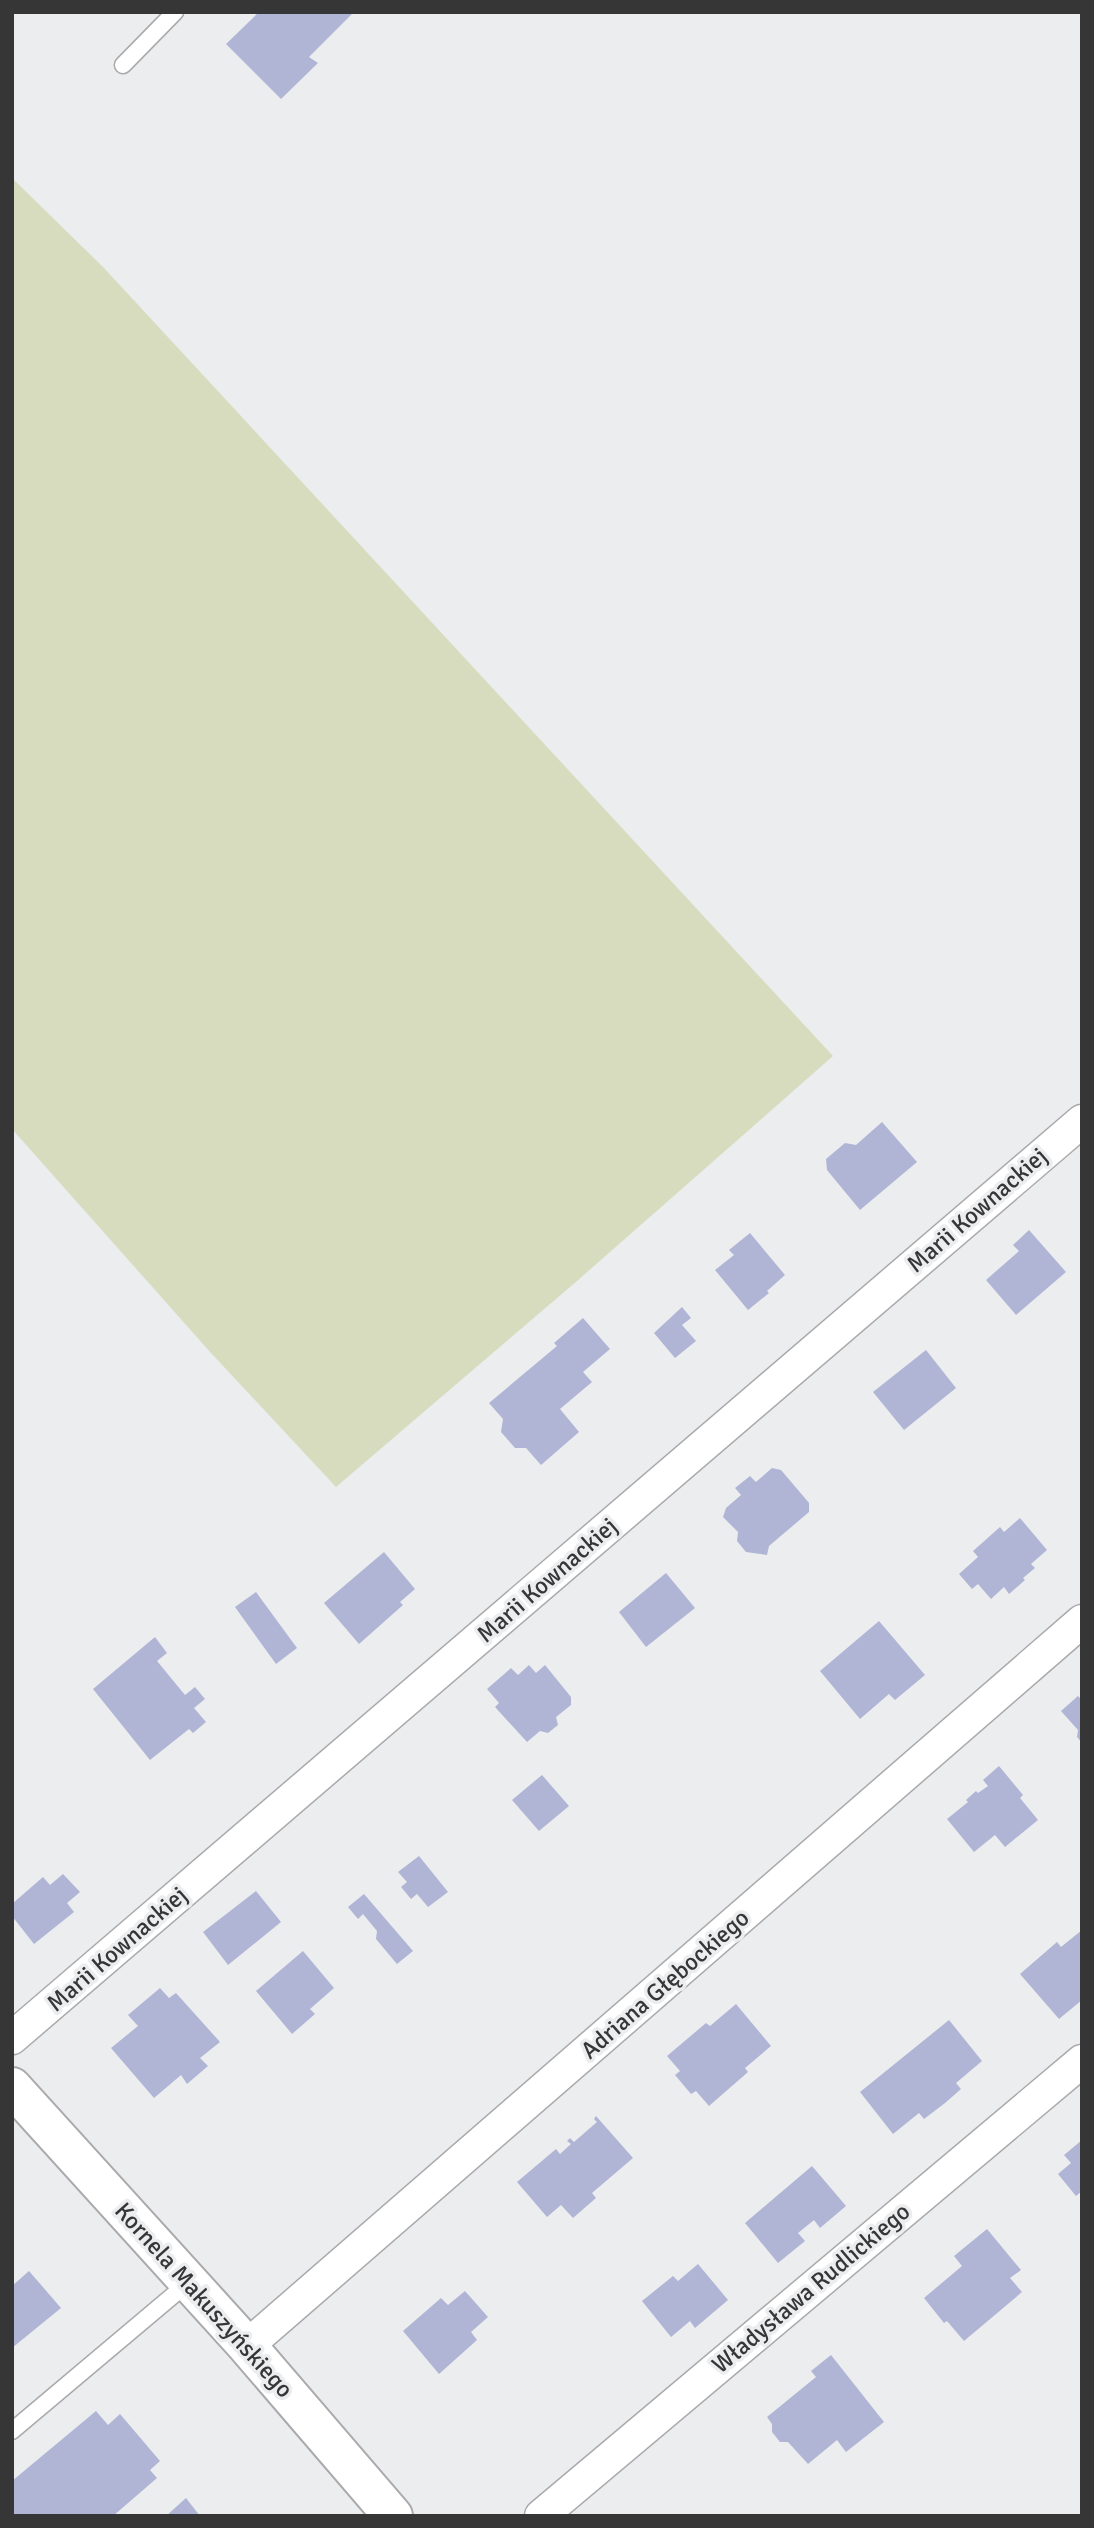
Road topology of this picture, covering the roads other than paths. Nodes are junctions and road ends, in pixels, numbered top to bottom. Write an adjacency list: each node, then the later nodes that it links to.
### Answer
1 (175, 12): 2 (lane)
2 (123, 65)
3 (1082, 1121): 5 (street, Marii Kownackiej)
4 (1082, 1621): 9 (street, Adriana Głębockiego)
5 (12, 2038)
6 (1082, 2061): 12 (street, Władysława Rudlickiego)
7 (12, 2087): 8 (street, Kornela Makuszyńskiego)
8 (189, 2282): 9 (street, Kornela Makuszyńskiego); 10 (lane)
9 (247, 2347): 11 (street, Kornela Makuszyńskiego)
10 (12, 2431)
11 (393, 2516)
12 (541, 2516)

